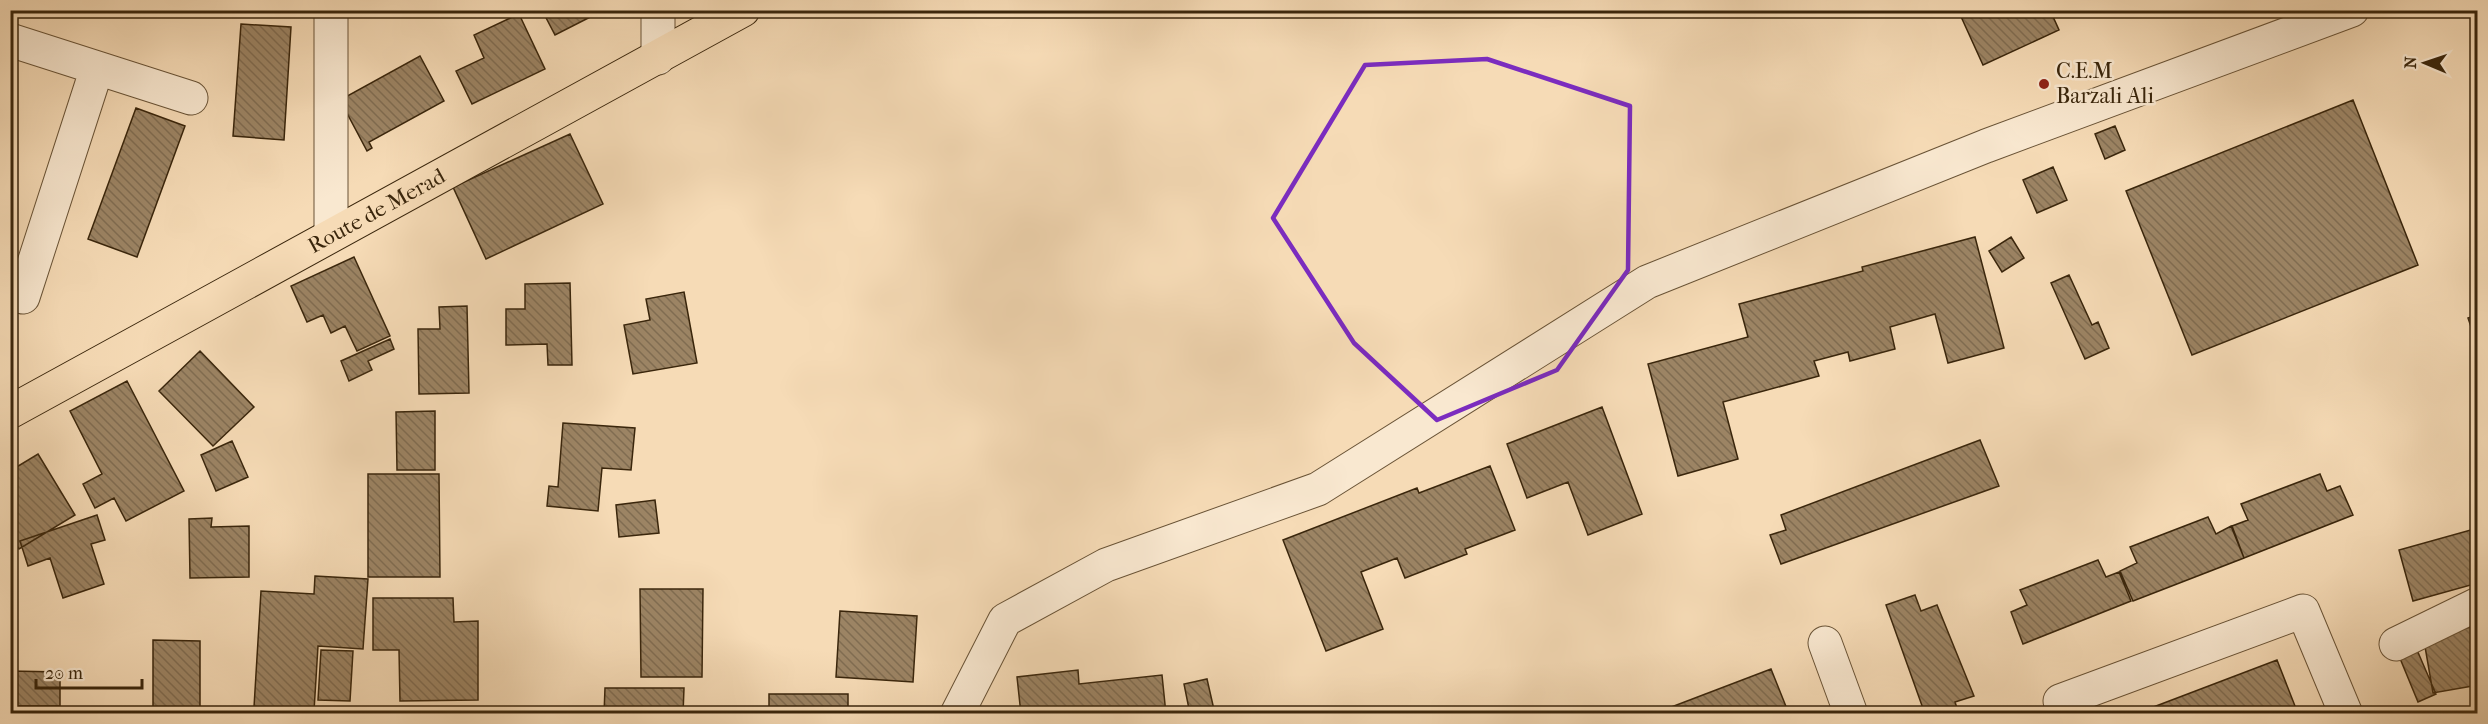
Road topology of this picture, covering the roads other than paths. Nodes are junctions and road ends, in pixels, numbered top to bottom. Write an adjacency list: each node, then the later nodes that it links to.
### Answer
1 (331, 10): 9 (street)
2 (658, 10): 6 (street)
3 (743, 10): 6 (main road, Route de Merad)
4 (2352, 10): 16 (street)
5 (10, 40): 7 (street)
6 (658, 58): 9 (main road, Route de Merad)
7 (97, 68): 8 (street); 10 (street)
8 (191, 98)
9 (331, 235): 11 (main road, Route de Merad)
10 (23, 297)
11 (10, 412)
12 (2478, 604): 14 (street)
13 (1824, 643): 17 (street)
14 (2396, 644)
15 (2060, 701): 18 (street)
16 (957, 714)
17 (1851, 714)
18 (2346, 714)

